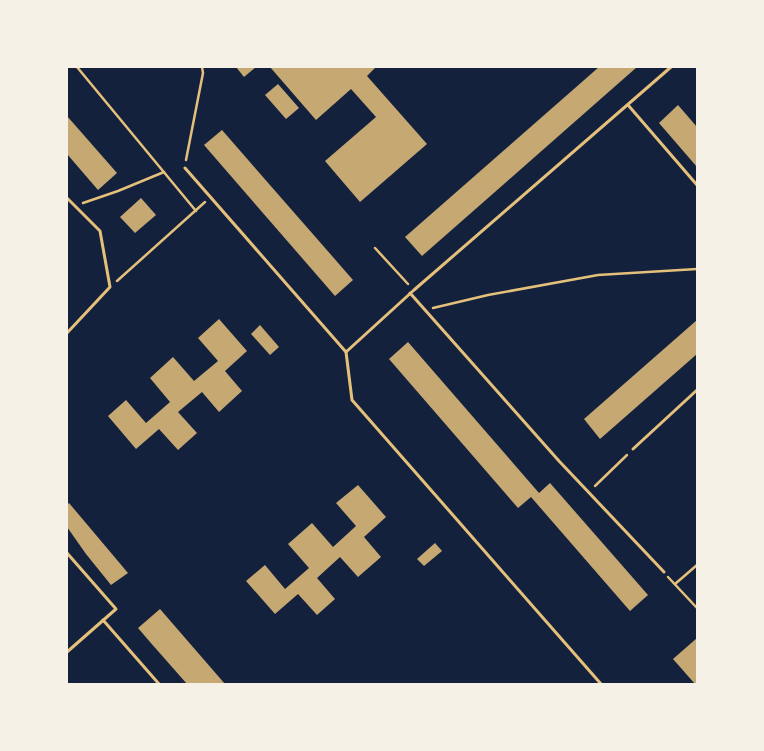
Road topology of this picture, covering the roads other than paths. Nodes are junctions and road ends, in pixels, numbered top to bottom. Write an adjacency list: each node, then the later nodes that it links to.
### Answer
1 (671, 67): 2 (lane)
2 (628, 105): 4 (lane); 6 (lane)
3 (185, 168): 8 (lane)
4 (697, 185)
5 (67, 198): 7 (lane)
6 (410, 293): 8 (lane); 12 (lane)
7 (67, 333)
8 (346, 352): 16 (lane)
9 (697, 390): 10 (lane)
10 (633, 449)
11 (67, 553): 13 (lane)
12 (664, 572)
13 (103, 620): 14 (lane); 15 (lane)
14 (67, 652)
15 (159, 684)
16 (601, 684)

